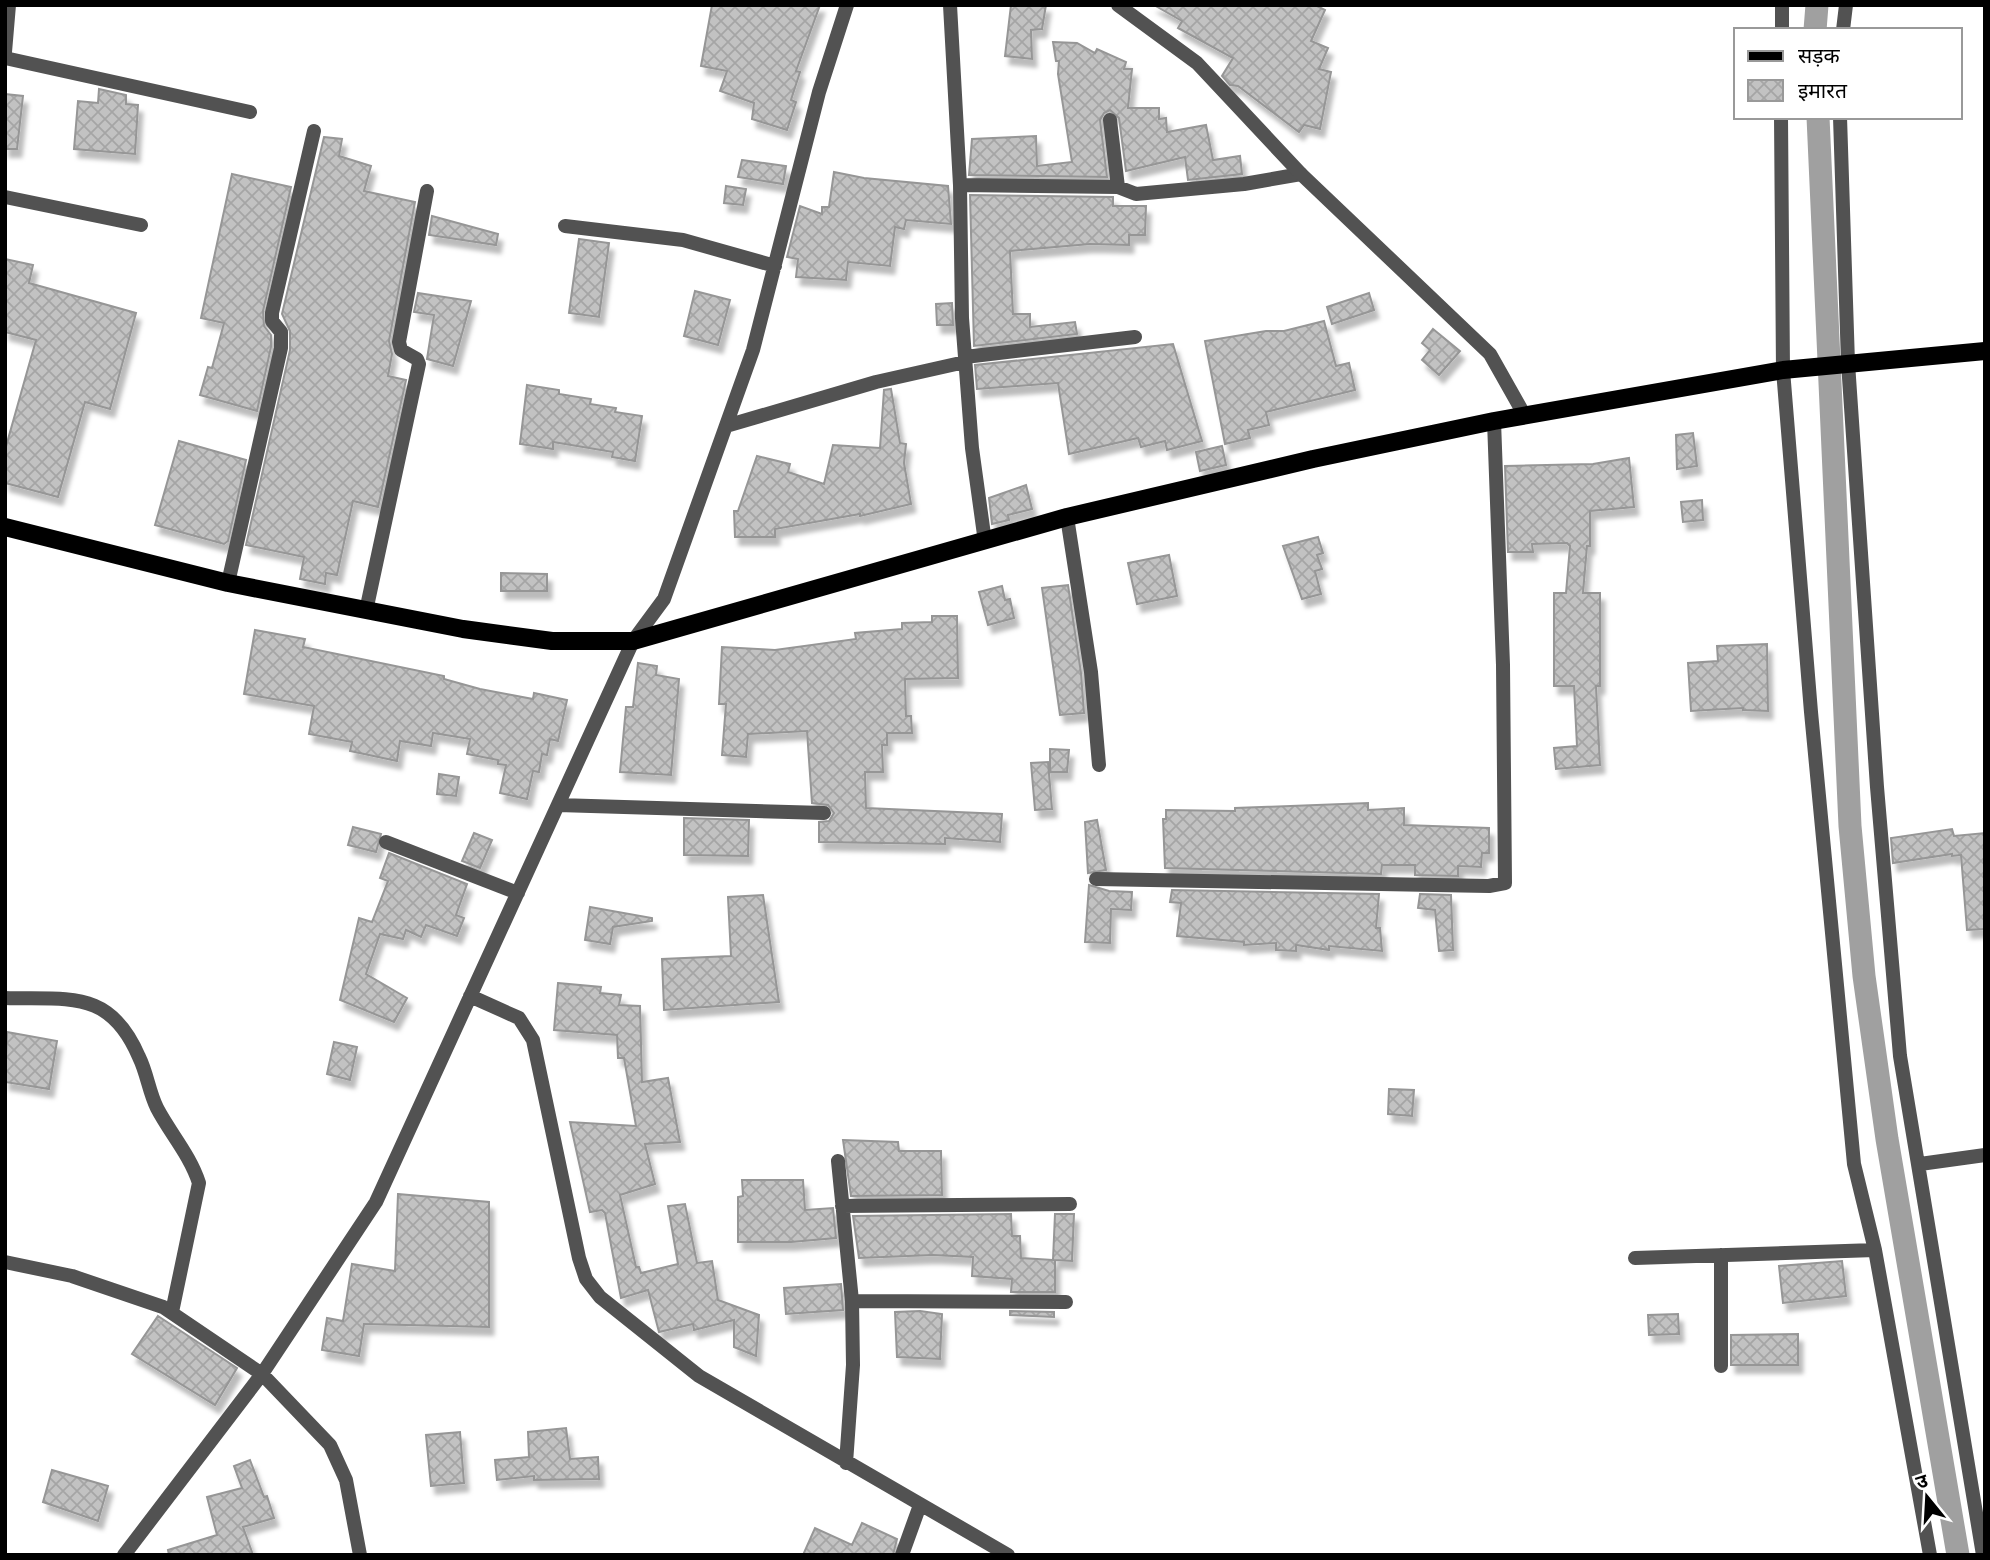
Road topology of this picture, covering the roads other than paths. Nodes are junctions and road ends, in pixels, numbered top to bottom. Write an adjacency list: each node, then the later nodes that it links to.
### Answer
1 (9, 5): 9 (street)
2 (950, 5): 17 (street)
3 (1118, 5): 16 (street)
4 (1782, 5): 7 (street)
5 (1846, 5): 8 (street)
6 (844, 6): 23 (street)
7 (1782, 28)
8 (1843, 28)
9 (5, 52)
10 (5, 58): 11 (street)
11 (250, 112)
12 (1781, 119): 28 (street)
13 (1840, 119): 27 (street)
14 (1110, 120): 18 (street)
15 (314, 131): 35 (street)
16 (1301, 174): 18 (street); 29 (street)
17 (960, 185): 18 (street); 26 (street)
18 (1118, 187)
19 (427, 191): 36 (street)
20 (5, 197): 21 (street)
21 (141, 225)
22 (565, 226): 23 (street)
23 (775, 266): 31 (street)
24 (1135, 337): 26 (street)
25 (1985, 351): 27 (main road)
26 (965, 359): 31 (street); 34 (street)
27 (1844, 363): 28 (main road); 48 (street)
28 (1788, 369): 29 (main road); 51 (street)
29 (1525, 415): 30 (main road)
30 (1494, 421): 32 (main road); 42 (street)
31 (726, 426): 37 (street)
32 (1067, 517): 34 (main road); 38 (street)
33 (5, 527): 35 (main road)
34 (985, 542): 37 (main road)
35 (228, 583): 36 (main road)
36 (366, 611): 37 (main road)
37 (633, 641): 39 (street)
38 (1099, 765)
39 (558, 805): 40 (street); 43 (street)
40 (824, 813)
41 (386, 842): 43 (street)
42 (1096, 879)
43 (518, 893): 44 (street)
44 (470, 996): 59 (street); 60 (street)
45 (5, 998): 57 (street)
46 (1985, 1154): 48 (street)
47 (838, 1161): 50 (street)
48 (1920, 1164): 67 (street)
49 (1070, 1204): 50 (street)
50 (842, 1206): 55 (street)
51 (1875, 1250): 52 (street); 66 (street)
52 (1721, 1255): 53 (street); 58 (street)
53 (1635, 1258)
54 (5, 1262): 57 (street)
55 (852, 1301): 56 (street); 60 (street)
56 (1066, 1302)
57 (172, 1312): 59 (street)
58 (1721, 1366)
59 (262, 1374): 62 (street); 63 (street)
60 (846, 1463): 61 (street)
61 (920, 1505): 64 (street); 65 (street)
62 (124, 1555)
63 (360, 1555)
64 (902, 1555)
65 (1008, 1555)
66 (1930, 1555)
67 (1983, 1555)

